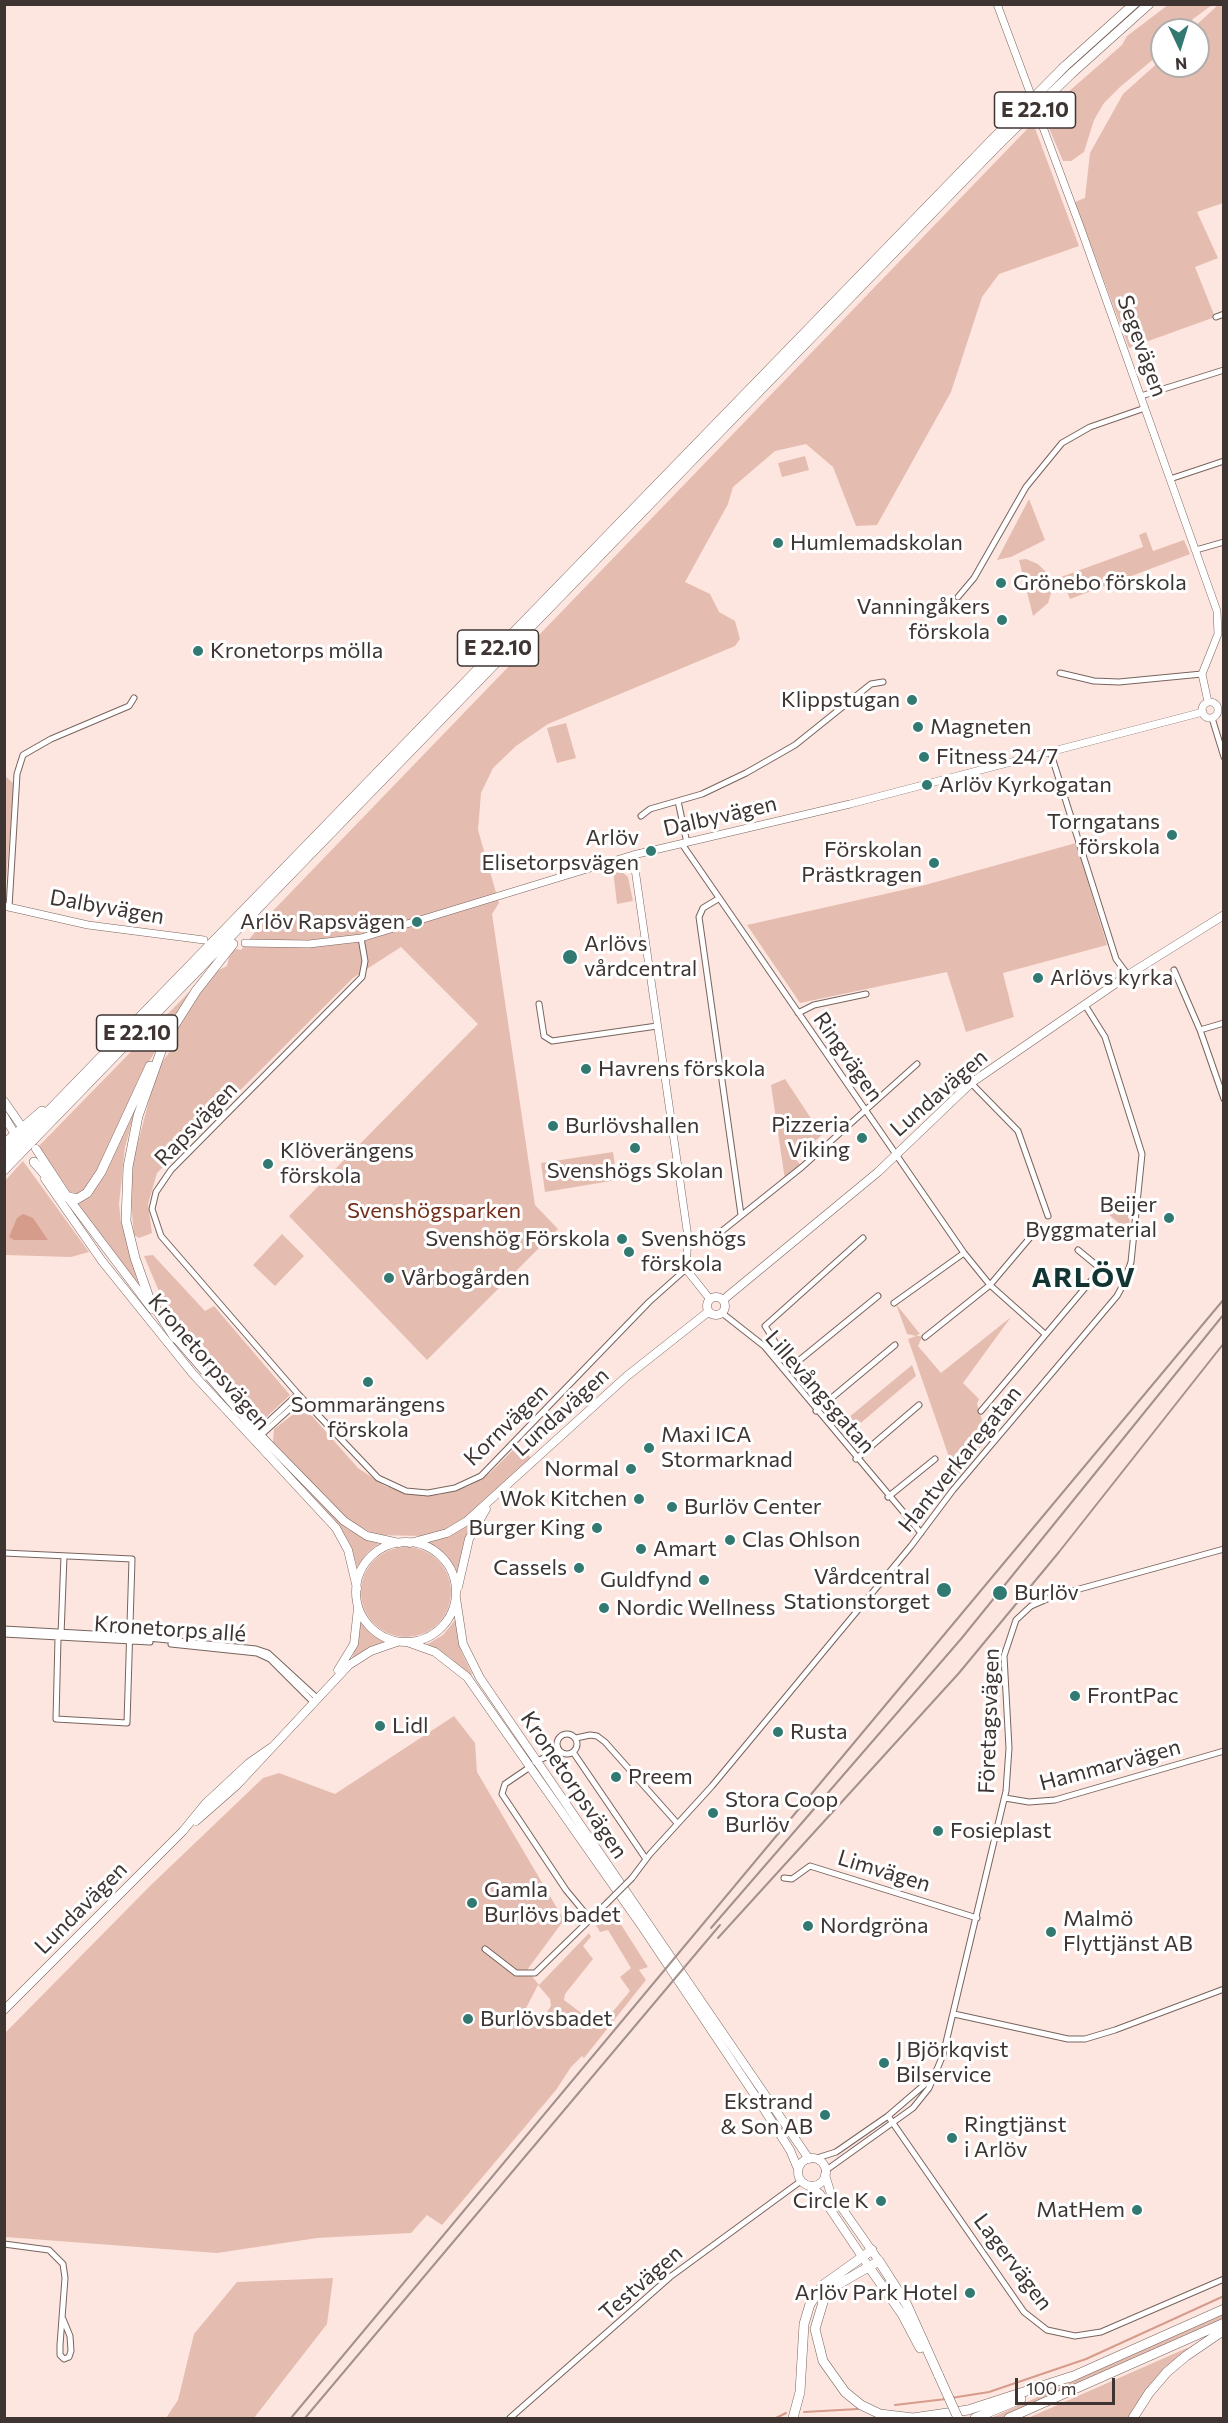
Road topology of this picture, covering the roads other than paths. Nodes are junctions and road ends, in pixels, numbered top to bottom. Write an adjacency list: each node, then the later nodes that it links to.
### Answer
1 (997, 4): 9 (street, Segevägen)
2 (1134, 4): 4 (highway, E 22.10)
3 (1149, 4): 4 (highway, E 22.10)
4 (1068, 70): 5 (highway, E 22.10, bridge)
5 (995, 143): 32 (highway, E 22.10); 51 (highway, E 22.10)
6 (1224, 314): 7 (street)
7 (1216, 317)
8 (1224, 370): 9 (street)
9 (1141, 396): 10 (street, Segevägen)
10 (1145, 408): 12 (street, Segevägen); 15 (street)
11 (1224, 461): 12 (street)
12 (1170, 479): 14 (street, Segevägen)
13 (1224, 542): 14 (street)
14 (1196, 550): 17 (street, Segevägen)
15 (958, 597)
16 (1224, 602): 17 (street)
17 (1215, 604): 19 (street, Segevägen)
18 (1060, 673): 19 (street)
19 (1202, 674): 22 (street)
20 (883, 682): 28 (street)
21 (134, 698): 34 (street)
22 (1208, 702): 23 (street); 24 (street)
23 (1221, 708): 25 (street)
24 (1203, 712): 25 (street); 26 (street, Dalbyvägen)
25 (1212, 717): 27 (street)
26 (1051, 754): 30 (street, Dalbyvägen); 40 (street)
27 (1224, 758)
28 (678, 801): 29 (street); 30 (street)
29 (641, 816)
30 (685, 843): 31 (street, Dalbyvägen); 33 (street, Ringvägen)
31 (633, 855): 36 (street, Dalbyvägen); 46 (street)
32 (272, 897): 48 (highway); 61 (highway, E 22.10)
33 (718, 899): 44 (street, Ringvägen); 63 (street)
34 (7, 907): 37 (street, Dalbyvägen)
35 (1224, 915): 40 (main road, Lundavägen)
36 (361, 938): 38 (street, Dalbyvägen); 84 (street, Rapsvägen)
37 (204, 940)
38 (245, 943)
39 (1174, 970): 47 (street)
40 (1128, 975): 43 (main road, Lundavägen)
41 (866, 994): 44 (street)
42 (539, 1004): 46 (street)
43 (1085, 1005): 50 (main road, Lundavägen); 94 (street, Hantverkaregatan)
44 (798, 1012): 54 (street, Ringvägen)
45 (1224, 1023): 47 (street)
46 (657, 1026): 70 (street)
47 (1200, 1030): 52 (street)
48 (165, 1040): 62 (highway); 80 (highway)
49 (917, 1064): 54 (street)
50 (971, 1083): 58 (main road, Lundavägen); 64 (street)
51 (72, 1088): 56 (highway); 59 (highway, E 22.10)
52 (1224, 1099)
53 (4, 1101): 55 (main road)
54 (865, 1110): 58 (street, Ringvägen); 63 (street)
55 (4, 1116)
56 (4, 1144)
57 (36, 1149): 62 (main road, Kronetorpsvägen)
58 (896, 1154): 69 (street, Ringvägen); 74 (main road, Lundavägen)
59 (4, 1157)
60 (31, 1159): 62 (highway); 89 (main road, Kronetorpsvägen)
61 (4, 1170)
62 (69, 1198): 80 (main road, Kronetorpsvägen)
63 (741, 1215): 67 (street)
64 (1048, 1216)
65 (1040, 1227): 71 (street)
66 (863, 1238): 82 (street)
67 (712, 1239)
68 (1078, 1250): 78 (street)
69 (964, 1253): 71 (street, Ringvägen); 75 (street)
70 (686, 1269): 73 (street); 84 (street, Kornvägen)
71 (990, 1285): 78 (street, Ringvägen); 79 (street)
72 (878, 1296): 82 (street)
73 (710, 1298): 74 (main road); 76 (main road)
74 (723, 1300): 77 (main road)
75 (894, 1304)
76 (708, 1312): 77 (main road); 92 (main road, Lundavägen)
77 (722, 1313): 83 (street, Lillevångsgatan)
78 (1045, 1334): 87 (street)
79 (925, 1337)
80 (175, 1338): 88 (main road, Kronetorpsvägen)
81 (895, 1345): 86 (street)
82 (791, 1367): 83 (street)
83 (785, 1372): 86 (street, Lillevångsgatan)
84 (300, 1396): 88 (street)
85 (919, 1405): 91 (street)
86 (816, 1411): 91 (street, Lillevångsgatan)
87 (981, 1411)
88 (259, 1434): 89 (street); 95 (main road, Kronetorpsvägen)
89 (252, 1440): 100 (main road, Kronetorpsvägen)
90 (936, 1459): 93 (street)
91 (856, 1460): 93 (street, Lillevångsgatan)
92 (497, 1496): 96 (main road, Lundavägen); 101 (main road, Lundavägen)
93 (888, 1497): 94 (street, Lillevångsgatan)
94 (921, 1533): 115 (street, Hantverkaregatan)
95 (399, 1543): 96 (main road, Lundavägen); 100 (main road, Lundavägen)
96 (410, 1543): 101 (main road, Lundavägen)
97 (1224, 1549): 114 (street, Företagsvägen)
98 (4, 1553): 99 (street)
99 (64, 1556): 105 (street); 106 (street)
100 (357, 1588): 102 (main road, Lundavägen)
101 (456, 1596): 107 (main road, Lundavägen); 113 (main road, Kronetorpsvägen)
102 (357, 1601): 107 (main road, Lundavägen); 108 (main road, Lundavägen)
103 (4, 1629): 105 (street)
104 (4, 1634): 105 (street, Kronetorps allé)
105 (60, 1636): 106 (street, Kronetorps allé); 106 (street)
106 (129, 1639): 108 (street, Kronetorps allé)
107 (404, 1642): 108 (main road, Lundavägen); 113 (main road, Kronetorpsvägen)
108 (315, 1701): 122 (main road, Lundavägen)
109 (576, 1738): 110 (street); 112 (street); 115 (street)
110 (560, 1751): 112 (street); 113 (street)
111 (1224, 1751): 114 (street, Hammarvägen)
112 (573, 1752): 116 (street)
113 (533, 1765): 119 (street); 127 (main road, Kronetorpsvägen); 128 (main road, Kronetorpsvägen)
114 (1005, 1798): 118 (street, Företagsvägen)
115 (677, 1823): 116 (street, Hantverkaregatan)
116 (645, 1859): 119 (street, Hantverkaregatan, bridge)
117 (784, 1878): 118 (street, Limvägen)
118 (977, 1918): 123 (street, Företagsvägen)
119 (590, 1919): 120 (street, Hantverkaregatan)
120 (485, 1949)
121 (1224, 1989): 123 (street)
122 (4, 2010)
123 (954, 2014): 124 (street, Företagsvägen)
124 (935, 2073): 125 (street, Företagsvägen); 126 (street, Företagsvägen)
125 (888, 2116): 126 (street, Lagervägen); 127 (street, Företagsvägen)
126 (894, 2123): 129 (street, Företagsvägen); 137 (street, Lagervägen)
127 (812, 2159): 128 (main road); 129 (main road)
128 (798, 2169): 130 (main road)
129 (825, 2173): 131 (main road); 133 (main road)
130 (801, 2181): 131 (main road); 144 (street, Testvägen)
131 (809, 2186): 134 (main road)
132 (4, 2244): 139 (street)
133 (872, 2250): 134 (highway); 135 (main road)
134 (862, 2256): 136 (main road); 145 (highway)
135 (879, 2261): 136 (highway); 143 (highway)
136 (869, 2266): 142 (highway); 143 (highway)
137 (1224, 2279)
138 (1224, 2309): 142 (highway)
139 (63, 2319): 139 (street)
140 (1224, 2323): 149 (highway)
141 (1224, 2330): 150 (highway)
142 (1073, 2376): 148 (highway)
143 (937, 2377): 146 (highway, bridge); 147 (highway, bridge)
144 (510, 2418)
145 (793, 2418)
146 (953, 2418)
147 (958, 2418)
148 (975, 2418)
149 (1009, 2418)
150 (1133, 2418)

